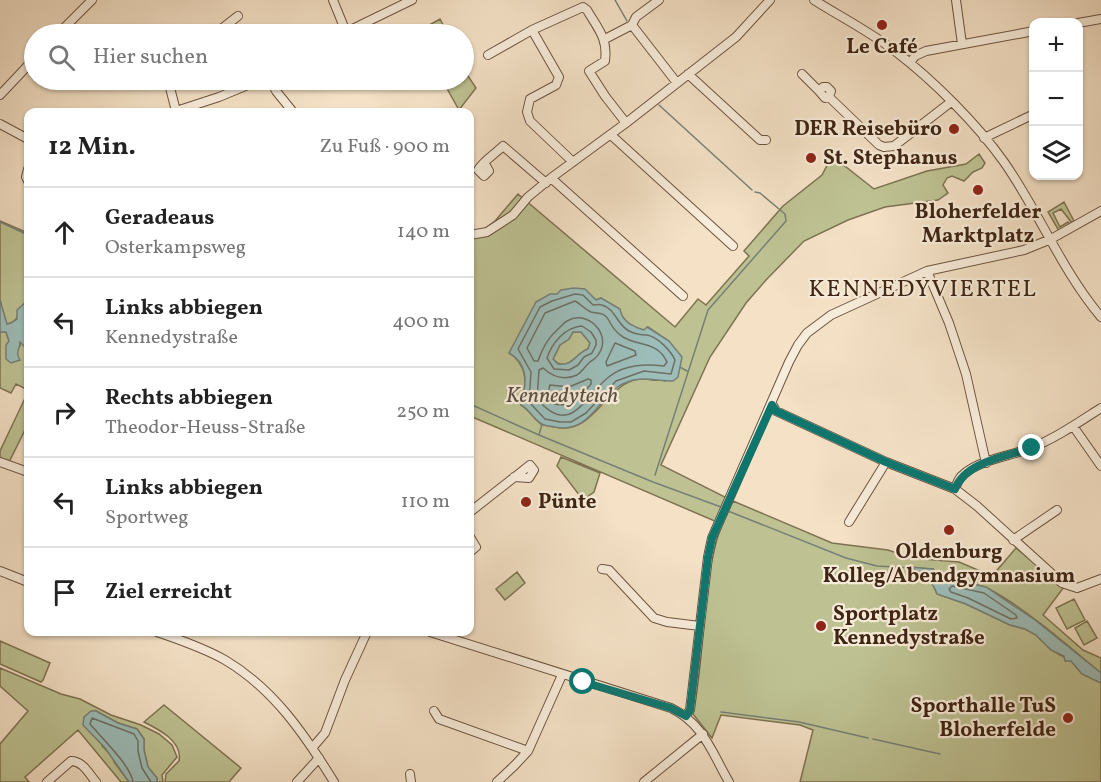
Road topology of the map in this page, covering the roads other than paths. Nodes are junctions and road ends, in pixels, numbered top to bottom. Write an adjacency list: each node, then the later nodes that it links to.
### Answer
1 (333, 0): 13 (street)
2 (412, 0): 14 (street)
3 (659, 0): 15 (street)
4 (770, 0): 23 (street)
5 (814, 0): 21 (street)
6 (956, 0): 19 (street)
7 (89, 1): 11 (street)
8 (238, 16): 12 (street)
9 (1101, 19): 10 (street)
10 (1083, 22)
11 (67, 24)
12 (228, 24)
13 (341, 24)
14 (363, 24)
15 (632, 25): 18 (street); 25 (street)
16 (532, 30): 18 (street); 20 (street); 41 (street)
17 (1029, 32): 19 (street)
18 (605, 39): 35 (street)
19 (963, 44): 21 (street)
20 (488, 55)
21 (910, 63): 30 (street)
22 (24, 69): 29 (street)
23 (688, 74): 25 (street); 40 (street)
24 (802, 74): 30 (street)
25 (677, 83): 35 (street)
26 (170, 90): 31 (street)
27 (237, 90): 32 (street)
28 (275, 90): 33 (street)
29 (0, 94)
30 (951, 102): 39 (street)
31 (174, 108)
32 (188, 108)
33 (290, 108)
34 (1029, 116): 39 (street)
35 (626, 123): 37 (street)
36 (0, 124): 38 (street)
37 (611, 135): 41 (street); 47 (street)
38 (24, 137)
39 (984, 138): 46 (street)
40 (766, 140)
41 (573, 162): 43 (street)
42 (484, 164): 43 (street)
43 (548, 181): 45 (street); 49 (street)
44 (1101, 211): 46 (street)
45 (474, 235)
46 (1051, 240): 48 (street); 50 (street)
47 (729, 246)
48 (927, 271): 51 (street); 56 (street)
49 (684, 296)
50 (1099, 313)
51 (772, 405): 55 (street); 69 (street)
52 (1101, 408): 53 (street)
53 (1073, 426): 56 (street); 57 (street)
54 (0, 462): 58 (street)
55 (886, 462): 60 (street); 63 (street)
56 (986, 463): 60 (street)
57 (1101, 466)
58 (24, 471)
59 (514, 477): 61 (street)
60 (955, 489): 64 (street)
61 (474, 509)
62 (1057, 510): 64 (street)
63 (849, 522)
64 (1013, 540): 67 (street)
65 (602, 568): 69 (street)
66 (0, 571): 68 (street)
67 (1101, 579)
68 (24, 580)
69 (700, 626): 75 (street)
70 (168, 636): 77 (street)
71 (365, 636): 77 (street)
72 (449, 636): 73 (street)
73 (562, 675): 75 (street); 78 (street)
74 (434, 711): 78 (street)
75 (686, 716): 76 (street)
76 (702, 734): 85 (street); 86 (street)
77 (313, 747): 79 (street)
78 (528, 751): 84 (street)
79 (319, 758): 82 (street); 83 (street)
80 (51, 781): 81 (street)
81 (96, 782)
82 (297, 782)
83 (334, 782)
84 (497, 782)
85 (644, 782)
86 (729, 782)

